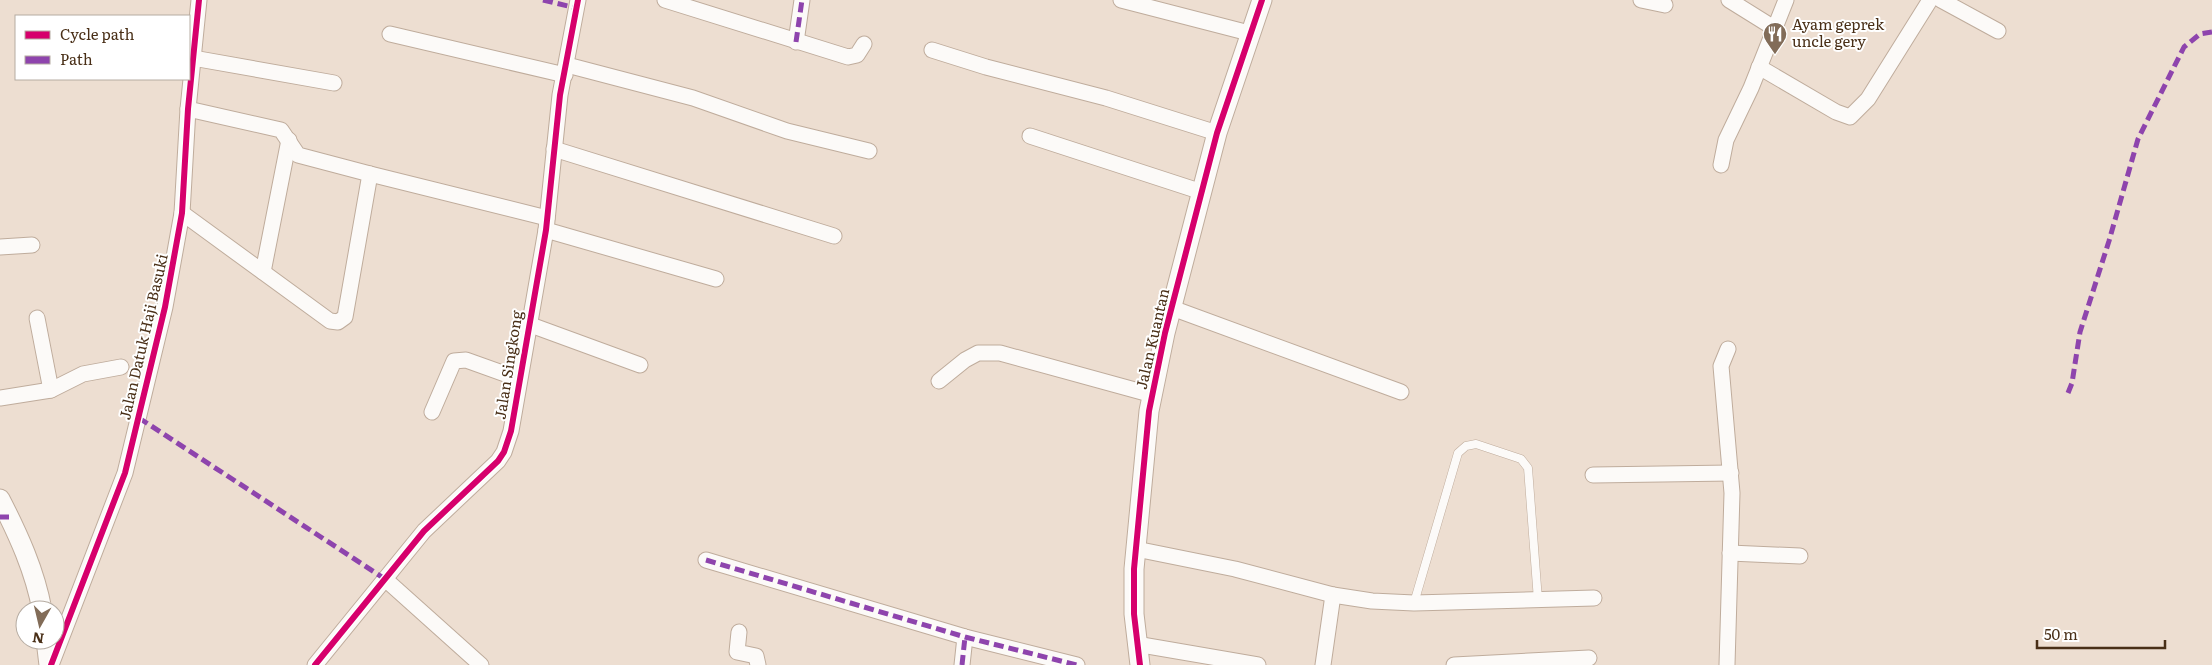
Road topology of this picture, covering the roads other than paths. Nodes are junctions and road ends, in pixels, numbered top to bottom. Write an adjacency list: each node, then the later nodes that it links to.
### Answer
1 (199, 0): 20 (street, Jalan Datuk Haji Basuki)
2 (578, 0): 22 (street, Jalan Singkong)
3 (665, 0): 17 (street)
4 (802, 0): 17 (street)
5 (1121, 0): 15 (street)
6 (1262, 0): 15 (street, Jalan Kuantan)
7 (1641, 0): 12 (street)
8 (1728, 0): 13 (street)
9 (1786, 0): 13 (street)
10 (1930, 0): 21 (street)
11 (1941, 0): 14 (street)
12 (1665, 5)
13 (1774, 28): 21 (street)
14 (1998, 31)
15 (1249, 33): 25 (street, Jalan Kuantan)
16 (390, 34): 22 (street)
17 (796, 42): 18 (street)
18 (864, 44)
19 (932, 50): 25 (street)
20 (193, 58): 23 (street); 24 (street, Jalan Datuk Haji Basuki)
21 (1759, 67): 30 (street)
22 (566, 70): 28 (street, Jalan Singkong); 29 (street)
23 (334, 83)
24 (188, 110): 27 (street); 33 (street, Jalan Datuk Haji Basuki)
25 (1217, 133): 32 (street, Jalan Kuantan)
26 (1030, 136): 32 (street)
27 (289, 140): 31 (street); 38 (street)
28 (554, 149): 34 (street, Jalan Singkong); 35 (street)
29 (869, 151)
30 (1721, 165)
31 (370, 174): 34 (street); 38 (street)
32 (1202, 192): 40 (street, Jalan Kuantan)
33 (182, 214): 38 (street); 72 (street, Jalan Datuk Haji Basuki)
34 (547, 224): 39 (street); 42 (street, Jalan Singkong)
35 (834, 236)
36 (32, 244): 37 (street)
37 (0, 247)
38 (263, 272)
39 (716, 280)
40 (1172, 308): 49 (street); 50 (street, Jalan Kuantan)
41 (36, 318): 48 (street)
42 (528, 324): 44 (street); 46 (street, Jalan Singkong)
43 (1728, 349): 53 (street)
44 (640, 365)
45 (121, 367): 48 (street)
46 (519, 379): 52 (street); 61 (street, Jalan Singkong)
47 (939, 381): 50 (street)
48 (51, 390): 51 (street)
49 (1401, 392)
50 (1153, 395): 57 (street, Jalan Kuantan)
51 (0, 398)
52 (432, 412)
53 (1731, 473): 54 (street); 58 (street)
54 (1594, 475)
55 (0, 499): 56 (street)
56 (5, 517): 64 (street)
57 (1136, 549): 62 (street); 69 (street, Jalan Kuantan)
58 (1730, 553): 59 (street); 82 (street)
59 (1800, 556)
60 (706, 560): 68 (street)
61 (385, 580): 73 (street, Jalan Singkong); 74 (street)
62 (1333, 595): 66 (street); 80 (street)
63 (1594, 598): 65 (street)
64 (40, 600)
65 (1538, 600): 66 (street); 66 (lane)
66 (1414, 603)
67 (739, 632): 75 (street)
68 (965, 637): 76 (street); 77 (street)
69 (1136, 644): 78 (street, Jalan Kuantan); 79 (street)
70 (48, 650): 72 (street)
71 (1589, 658): 81 (street)
72 (50, 665)
73 (315, 665)
74 (481, 665)
75 (758, 665)
76 (962, 665)
77 (1077, 665)
78 (1140, 665)
79 (1258, 665)
80 (1323, 665)
81 (1454, 665)
82 (1727, 665)

